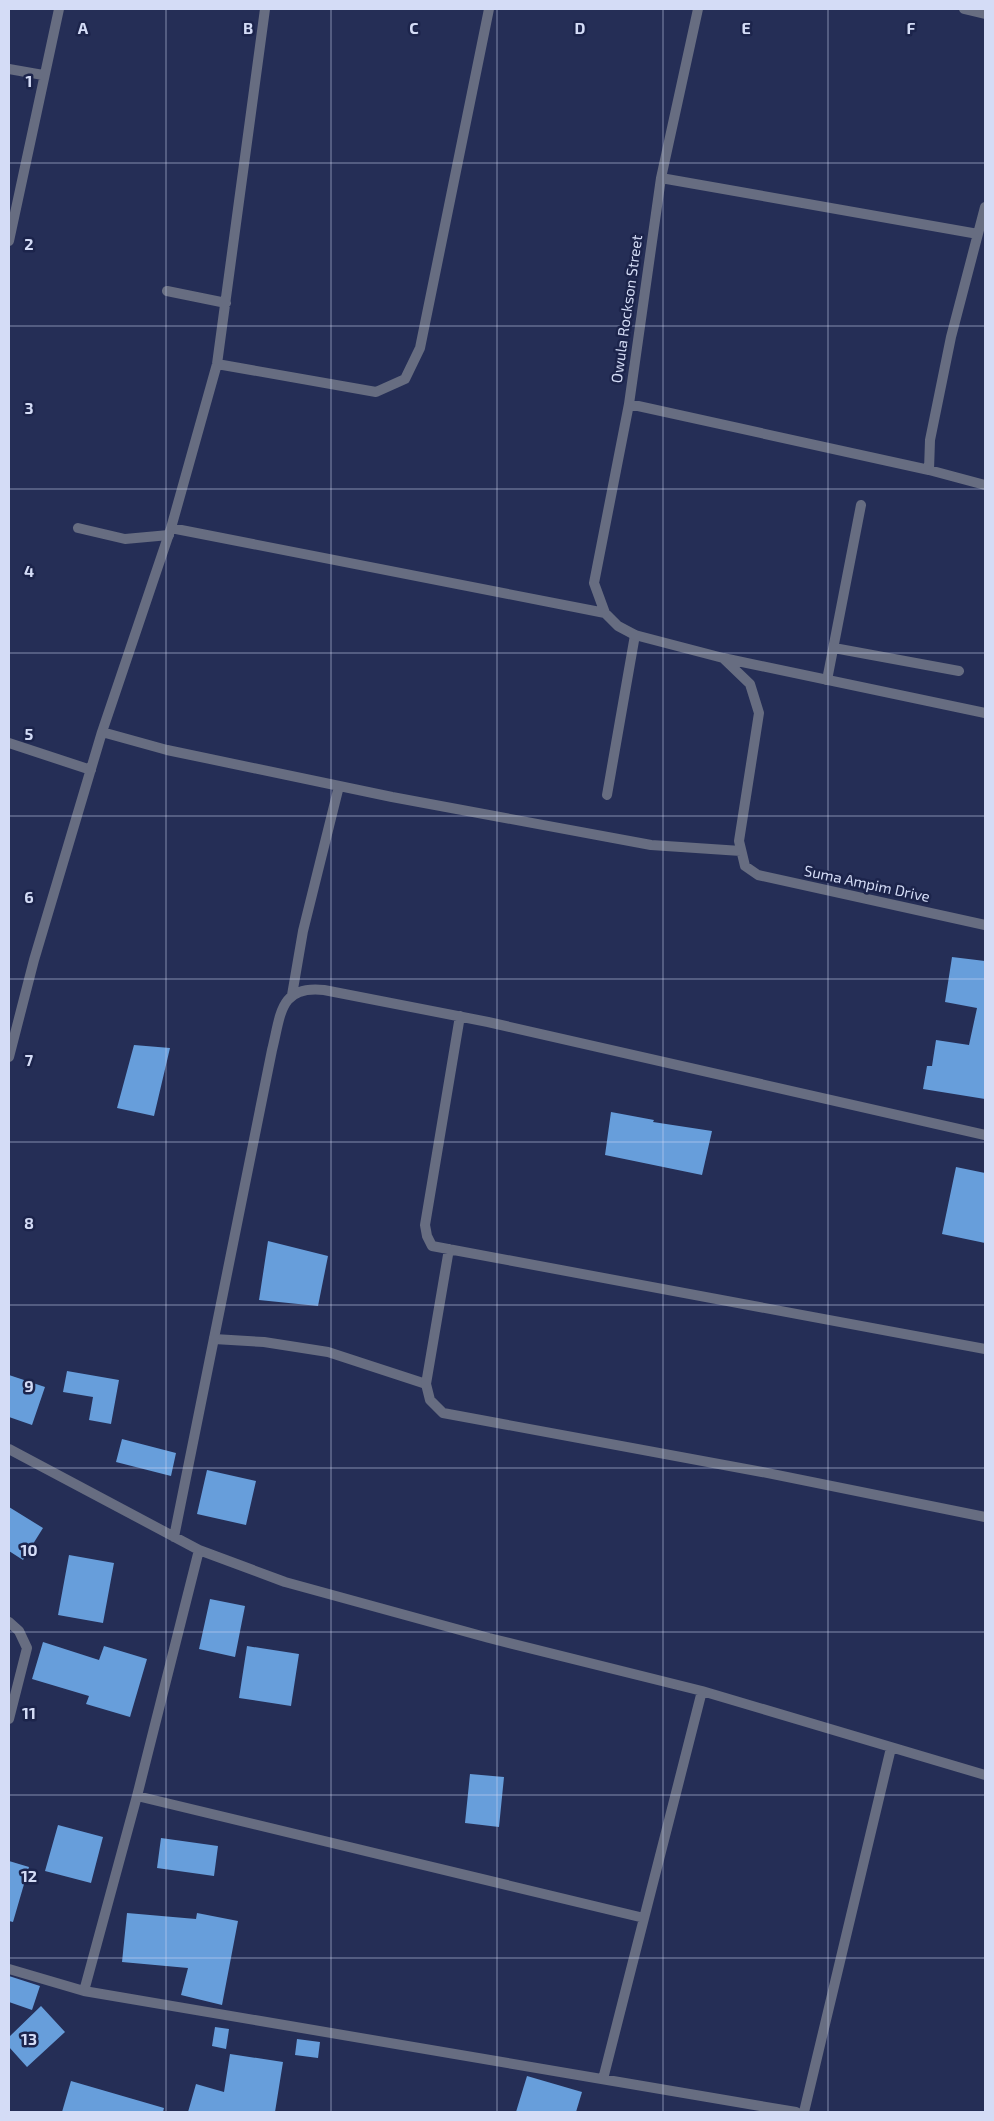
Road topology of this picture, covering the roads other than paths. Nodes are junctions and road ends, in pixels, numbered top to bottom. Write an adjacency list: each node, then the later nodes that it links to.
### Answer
1 (59, 9): 8 (street)
2 (265, 9): 14 (street)
3 (489, 9): 15 (street)
4 (964, 9): 6 (street)
5 (694, 10): 9 (street, Owula Rockson Street)
6 (985, 14)
7 (9, 69): 8 (street)
8 (43, 75): 12 (street)
9 (661, 178): 11 (street); 16 (street, Owula Rockson Street)
10 (985, 207): 11 (street)
11 (978, 234): 17 (street)
12 (9, 241)
13 (167, 291): 14 (street)
14 (226, 303): 15 (street)
15 (218, 364): 21 (street)
16 (629, 404): 17 (street); 22 (street, Owula Rockson Street)
17 (929, 470): 18 (street)
18 (985, 486)
19 (861, 505): 24 (street)
20 (78, 528): 21 (street)
21 (170, 531): 22 (street); 29 (street)
22 (604, 613): 23 (street)
23 (635, 635): 25 (street); 33 (street)
24 (834, 648): 26 (street); 27 (street)
25 (723, 658): 27 (street); 34 (street)
26 (959, 671)
27 (827, 680): 28 (street)
28 (985, 713)
29 (102, 732): 31 (street); 32 (street)
30 (9, 743): 31 (street)
31 (91, 770): 38 (street)
32 (339, 786): 34 (street); 36 (street)
33 (607, 795)
34 (741, 851): 35 (street, Suma Ampim Drive)
35 (985, 925)
36 (292, 994): 37 (street); 41 (street)
37 (460, 1016): 39 (street); 40 (street)
38 (9, 1057)
39 (985, 1135)
40 (450, 1249): 42 (street); 43 (street)
41 (214, 1339): 43 (street); 46 (street)
42 (985, 1349)
43 (426, 1384): 45 (street)
44 (9, 1449): 46 (street)
45 (985, 1517)
46 (174, 1537): 47 (street)
47 (198, 1550): 49 (street); 53 (street)
48 (9, 1622): 50 (street)
49 (702, 1691): 51 (street); 54 (street)
50 (9, 1719)
51 (891, 1748): 52 (street); 59 (street)
52 (985, 1775)
53 (138, 1796): 54 (street); 56 (street)
54 (644, 1918): 57 (street)
55 (9, 1969): 56 (street)
56 (84, 1991): 57 (street)
57 (603, 2078): 58 (street)
58 (796, 2112)
59 (804, 2112)

